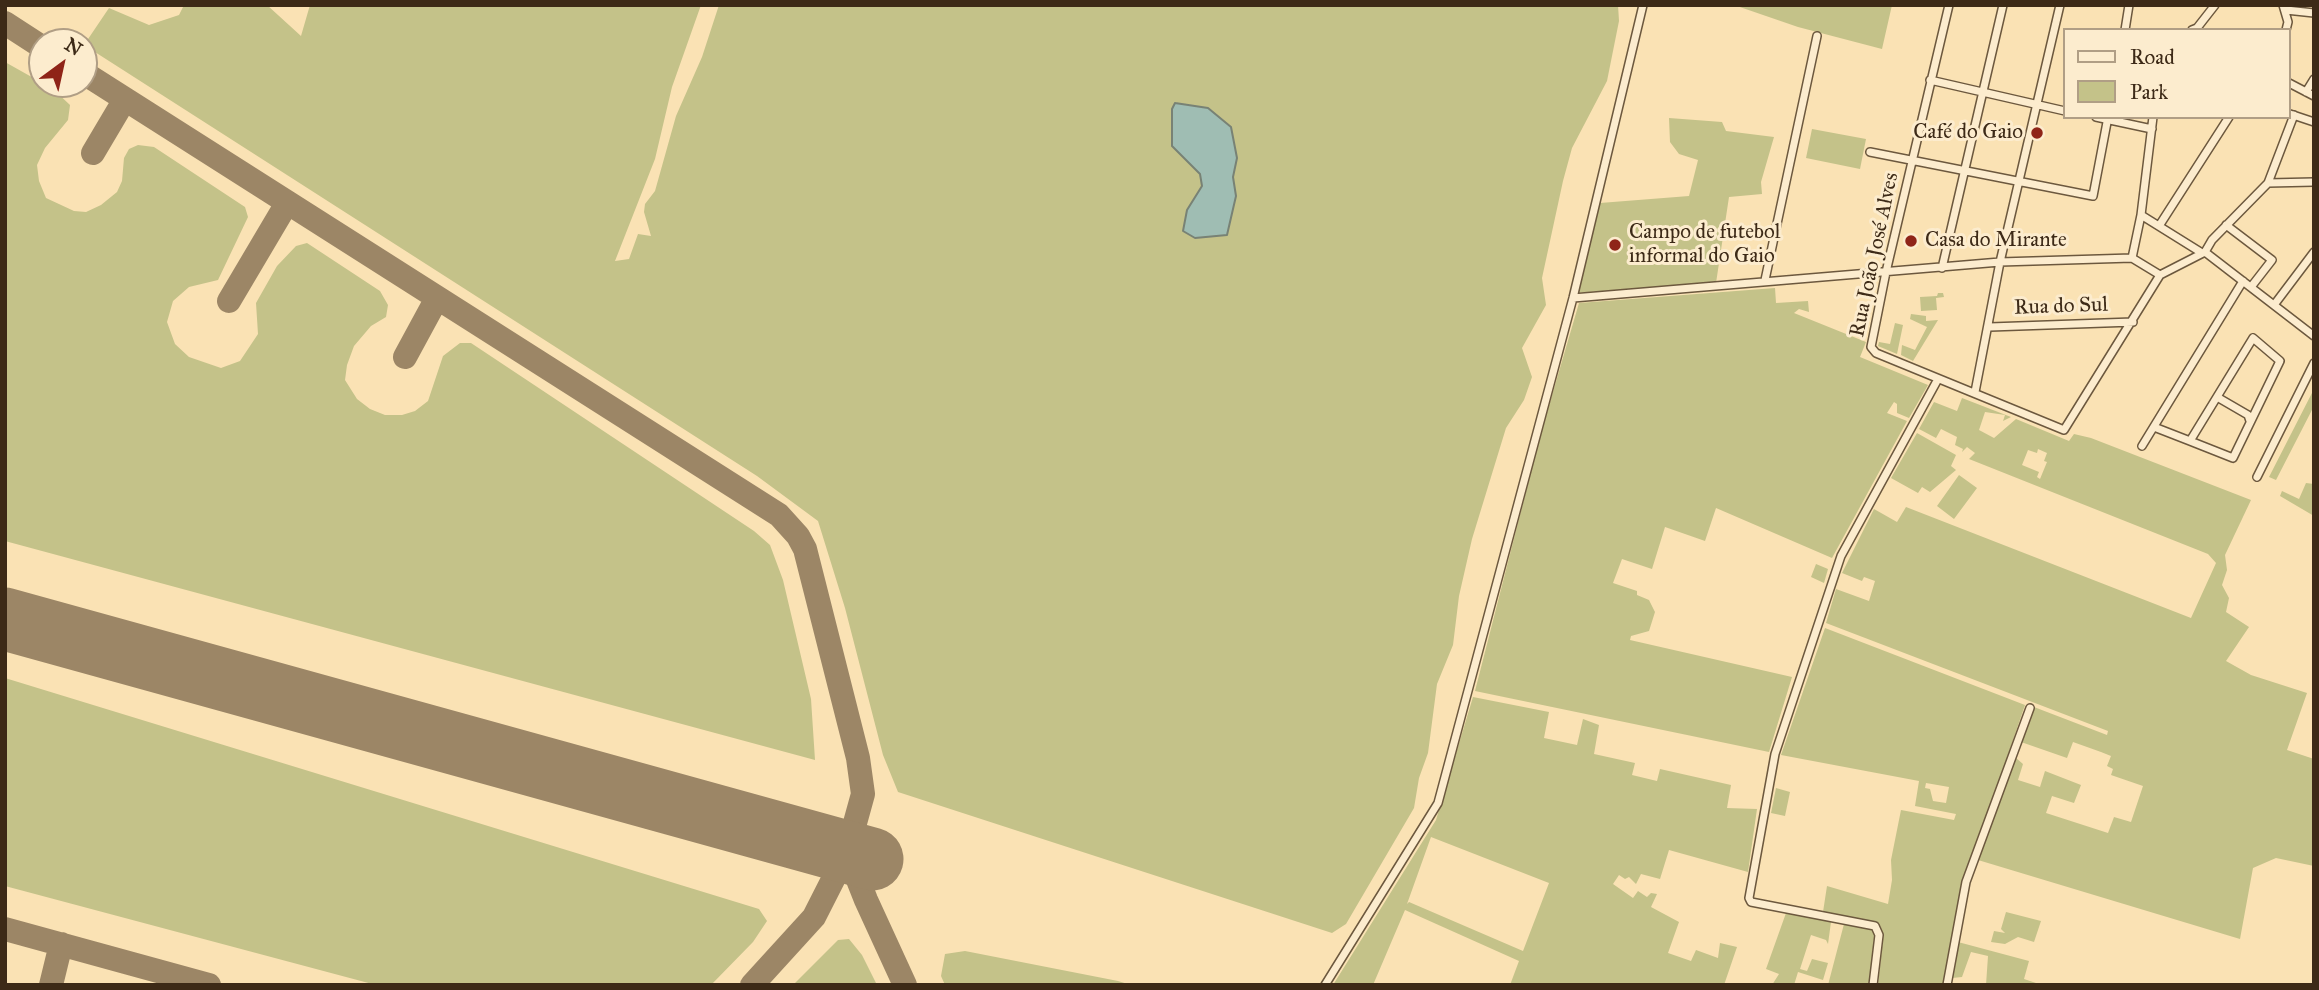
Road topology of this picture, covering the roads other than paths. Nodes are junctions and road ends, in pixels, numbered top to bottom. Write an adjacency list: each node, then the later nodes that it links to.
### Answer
1 (1643, 5): 46 (street)
2 (1949, 5): 14 (street, Rua João José Alves)
3 (2003, 5): 16 (street)
4 (2060, 5): 18 (street)
5 (2129, 5): 9 (street)
6 (2215, 5): 10 (street)
7 (2285, 8): 8 (street); 11 (street)
8 (2314, 13)
9 (2125, 28)
10 (2197, 28)
11 (2286, 28)
12 (1816, 36): 43 (street)
13 (2314, 79): 17 (street)
14 (1930, 80): 16 (street); 28 (street, Rua João José Alves)
15 (2291, 84): 17 (street)
16 (1983, 93): 18 (street); 29 (street)
17 (2310, 94)
18 (2037, 104): 19 (street); 30 (street)
19 (2064, 111)
20 (2292, 114): 25 (street)
21 (2108, 119): 26 (street); 30 (street)
22 (2153, 119): 26 (street)
23 (2228, 119): 35 (street)
24 (2290, 119): 32 (street)
25 (2314, 122)
26 (2152, 129): 33 (street)
27 (1870, 152): 28 (street)
28 (1913, 161): 29 (street); 41 (street, Rua João José Alves)
29 (1964, 170): 30 (street); 40 (street)
30 (2020, 182): 39 (street)
31 (2314, 182): 32 (street)
32 (2268, 183): 34 (street)
33 (2141, 215): 35 (street); 38 (street)
34 (2226, 225): 36 (street); 45 (street)
35 (2159, 226): 36 (street)
36 (2204, 252): 42 (street); 44 (street)
37 (2314, 252): 47 (street)
38 (2132, 258): 39 (street); 42 (street)
39 (2000, 262): 40 (street); 49 (street)
40 (1942, 268): 41 (street)
41 (1886, 272): 43 (street); 52 (street, Rua João José Alves)
42 (2160, 275): 48 (street)
43 (1765, 281): 46 (street)
44 (2243, 281): 45 (street); 56 (street)
45 (2251, 287): 47 (street)
46 (1573, 298): 61 (street)
47 (2274, 305): 50 (street)
48 (2133, 322): 49 (street, Rua do Sul); 53 (street, Rua João José Alves)
49 (1990, 327): 53 (street)
50 (2314, 336)
51 (2314, 363): 59 (street)
52 (1938, 379): 53 (street, Rua João José Alves); 62 (street)
53 (1975, 392)
54 (2217, 397): 55 (street); 55 (street); 57 (street)
55 (2250, 422): 57 (street)
56 (2154, 426): 57 (street); 58 (street)
57 (2190, 441)
58 (2142, 446)
59 (2257, 477)
60 (2030, 708): 63 (street)
61 (1325, 985)
62 (1873, 985)
63 (1947, 985)

